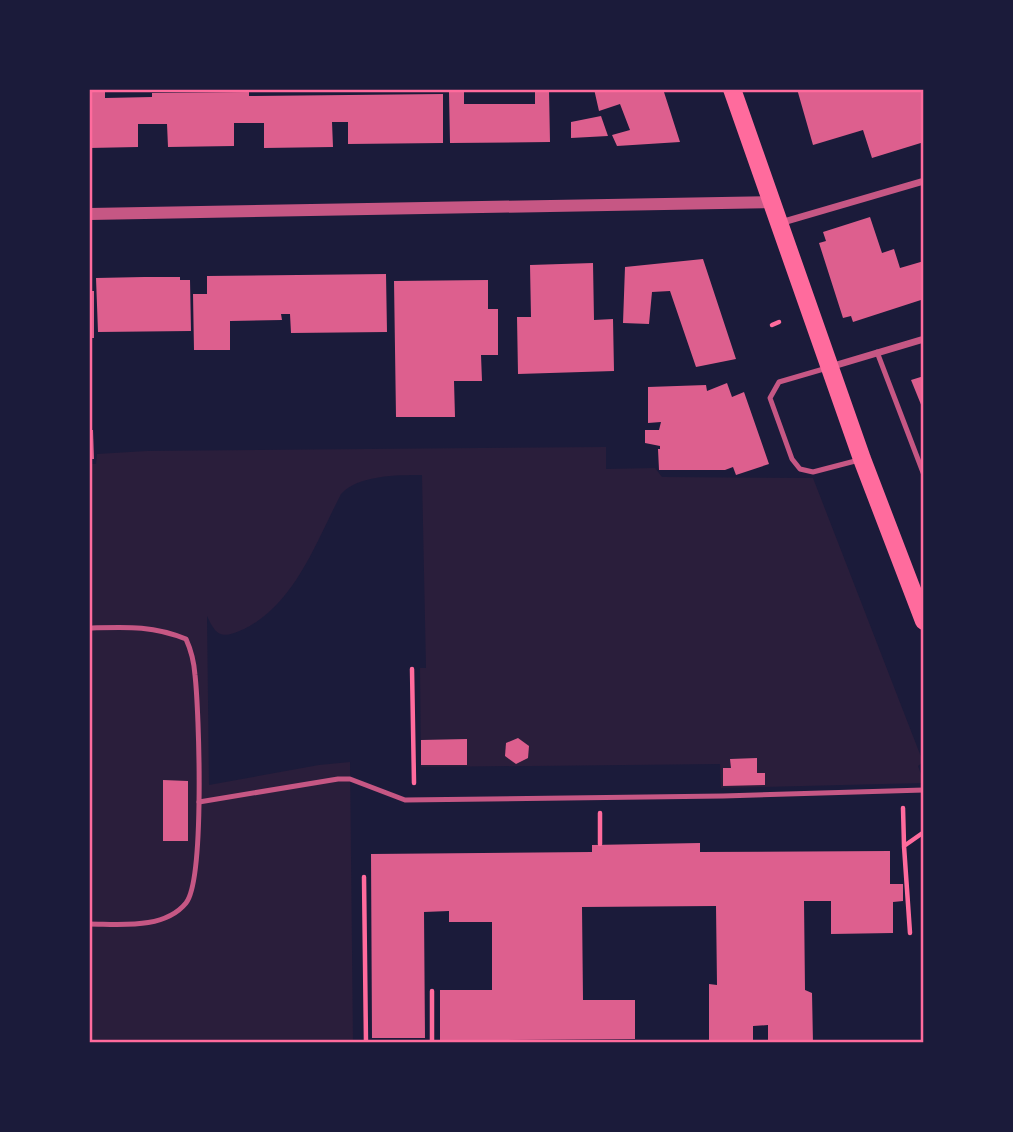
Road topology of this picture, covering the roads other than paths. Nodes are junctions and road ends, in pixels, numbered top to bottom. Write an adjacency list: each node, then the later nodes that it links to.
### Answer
1 (732, 89): 3 (main road)
2 (924, 181): 5 (street)
3 (772, 202): 4 (street); 5 (main road)
4 (89, 214)
5 (780, 223): 8 (main road)
6 (924, 339): 7 (street)
7 (877, 352): 8 (street); 10 (lane)
8 (829, 368): 9 (main road); 9 (lane)
9 (862, 459): 11 (main road)
10 (924, 475)
11 (923, 619)
12 (89, 628): 14 (lane)
13 (924, 790): 14 (lane)
14 (199, 802): 15 (lane)
15 (89, 924)

